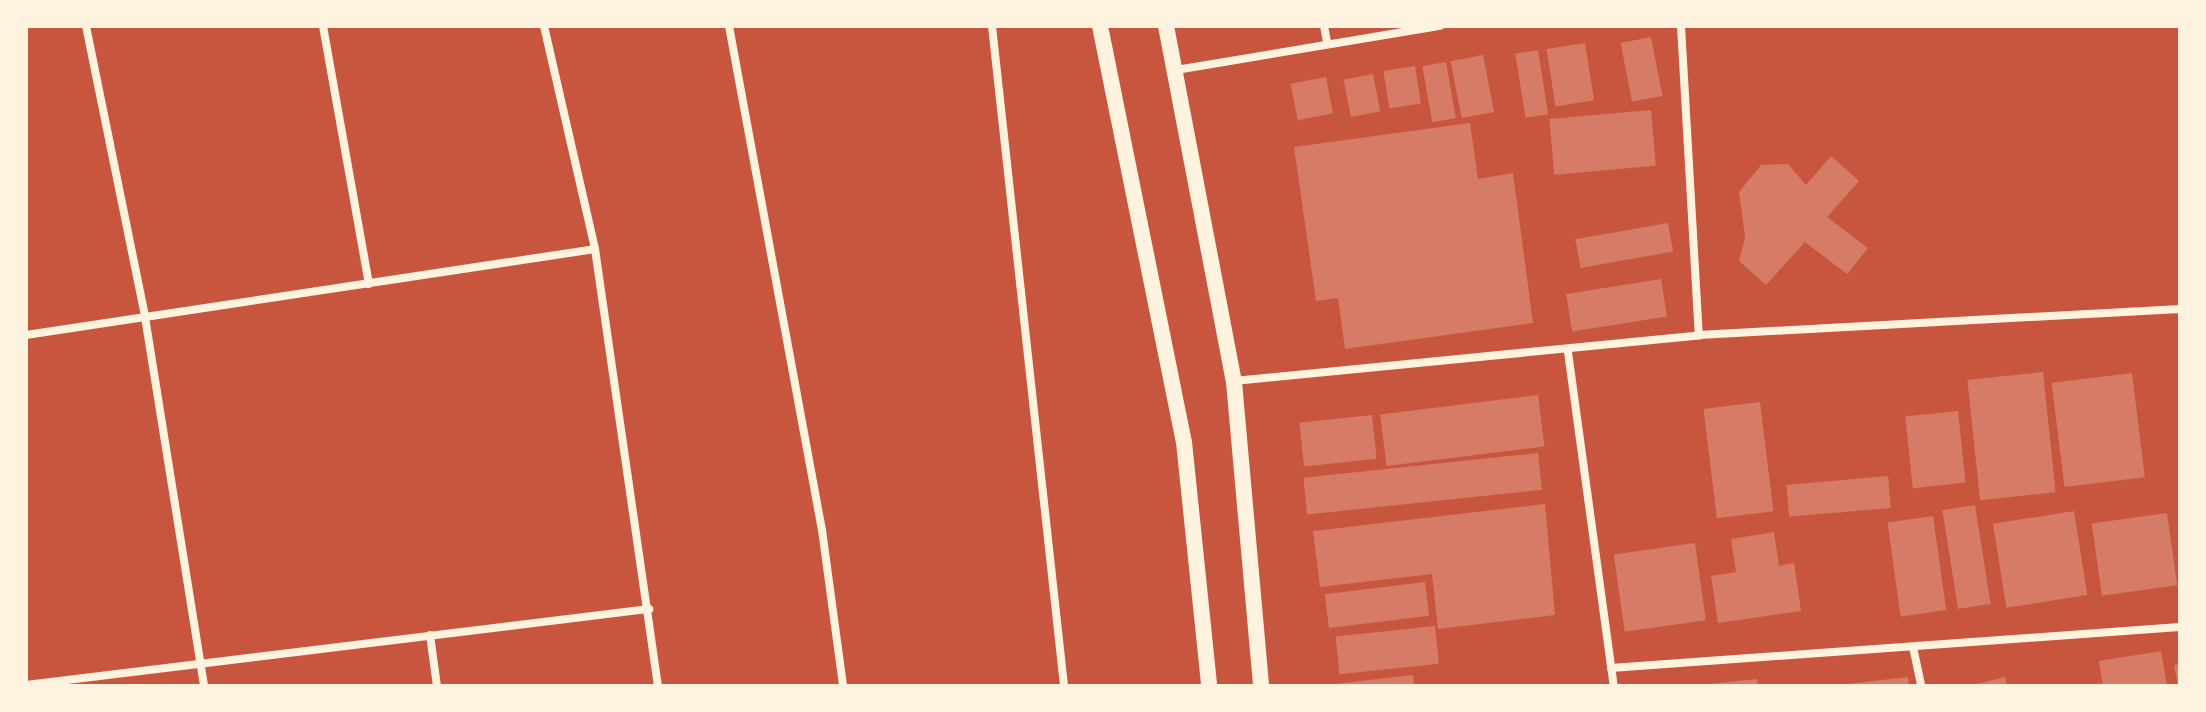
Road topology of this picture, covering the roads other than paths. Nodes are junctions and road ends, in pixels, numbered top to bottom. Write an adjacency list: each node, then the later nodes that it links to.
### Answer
1 (86, 26): 16 (street)
2 (323, 26): 14 (street)
3 (544, 26): 13 (street)
4 (729, 26): 31 (street)
5 (992, 26): 32 (street)
6 (1100, 26): 33 (main road)
7 (1166, 26): 12 (main road)
8 (1324, 26): 11 (street)
9 (1440, 26): 11 (street)
10 (1681, 26): 18 (street)
11 (1327, 42): 12 (street)
12 (1176, 70): 20 (main road)
13 (595, 249): 14 (street); 21 (street)
14 (369, 284): 16 (street)
15 (2180, 309): 18 (street)
16 (145, 317): 17 (street); 25 (street)
17 (26, 335)
18 (1699, 335): 19 (street)
19 (1568, 352): 20 (street); 26 (street)
20 (1234, 382): 34 (main road)
21 (649, 609): 23 (street); 30 (street)
22 (2180, 627): 24 (street)
23 (430, 635): 25 (street); 29 (street)
24 (1913, 647): 26 (street); 36 (street)
25 (201, 663): 27 (street); 28 (street)
26 (1611, 668): 35 (street)
27 (26, 685)
28 (204, 686)
29 (437, 686)
30 (658, 686)
31 (843, 686)
32 (1064, 686)
33 (1209, 686)
34 (1261, 686)
35 (1614, 686)
36 (1921, 686)

